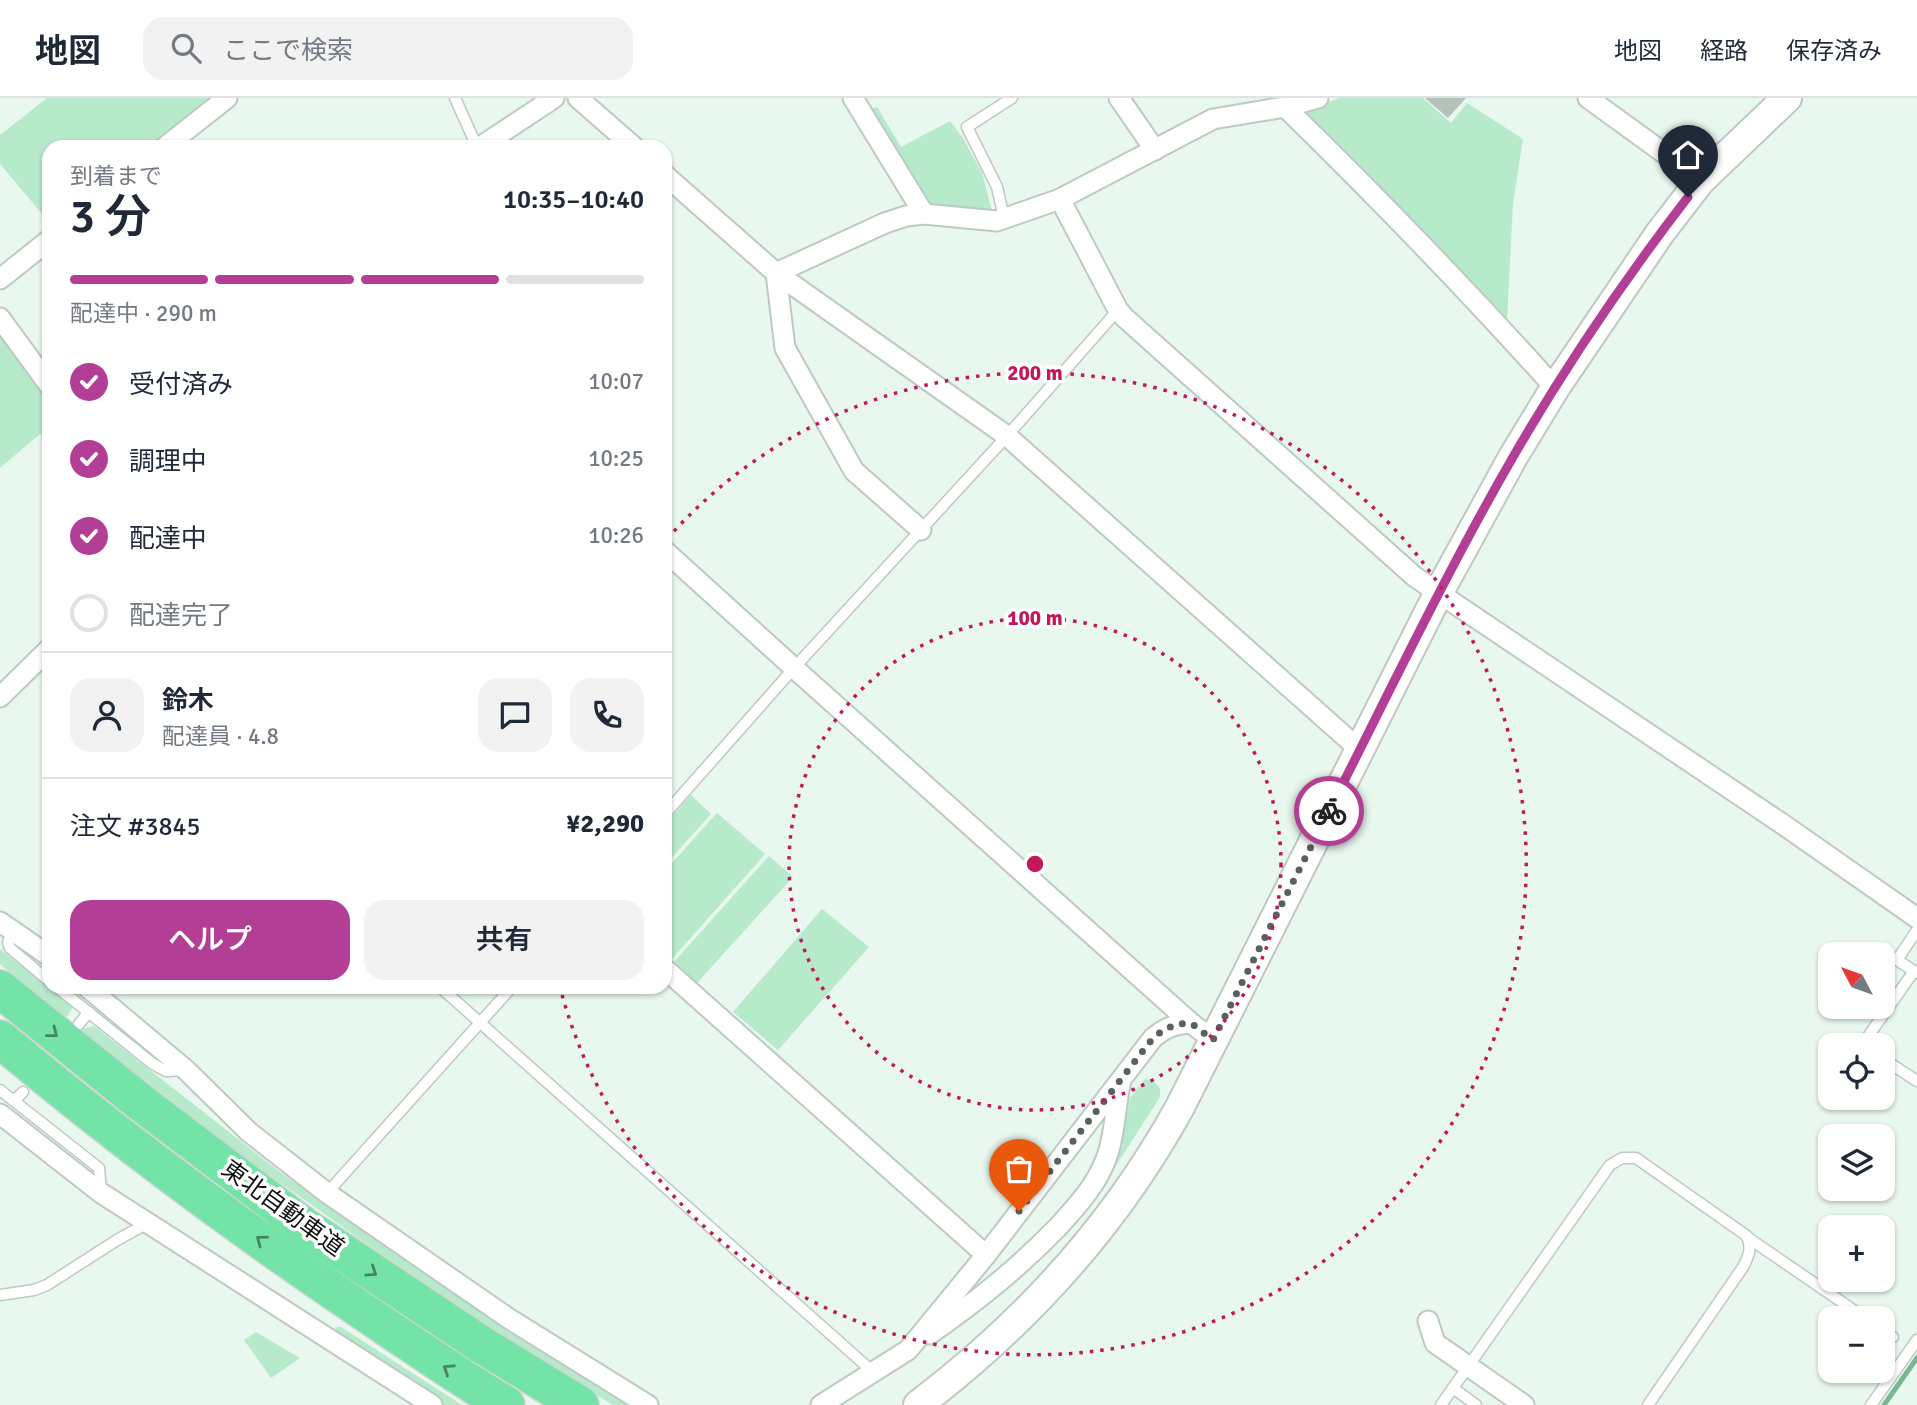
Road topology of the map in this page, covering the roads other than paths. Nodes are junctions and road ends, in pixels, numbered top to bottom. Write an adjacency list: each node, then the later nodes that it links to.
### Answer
1 (227, 98): 12 (street)
2 (455, 98): 13 (lane)
3 (554, 98): 14 (street)
4 (578, 98): 15 (street)
5 (853, 98): 20 (street)
6 (1012, 98): 21 (lane)
7 (1119, 98): 16 (street)
8 (1318, 98): 11 (street)
9 (1588, 98): 17 (street)
10 (1787, 98): 17 (main road)
11 (1285, 107): 16 (street); 28 (street)
12 (174, 140)
13 (475, 140)
14 (489, 140)
15 (626, 140)
16 (1155, 150): 19 (street)
17 (1701, 180): 28 (main road)
18 (672, 181): 23 (street)
19 (1060, 199): 21 (street); 25 (street)
20 (923, 214): 21 (street); 23 (street)
21 (1004, 218)
22 (42, 246): 24 (street)
23 (776, 274): 29 (street); 30 (street)
24 (0, 279)
25 (1118, 310): 29 (lane); 32 (street)
26 (0, 318): 27 (street)
27 (42, 375)
28 (1555, 388): 32 (main road)
29 (1007, 436): 30 (lane); 36 (street)
30 (921, 530): 34 (lane)
31 (672, 557): 34 (street)
32 (1439, 592): 36 (main road); 38 (street)
33 (42, 656): 35 (street)
34 (793, 668): 37 (lane); 52 (street)
35 (0, 697)
36 (1360, 750): 56 (main road)
37 (672, 806)
38 (1917, 918)
39 (6, 926): 41 (street); 43 (lane)
40 (1917, 930): 42 (lane)
41 (42, 951)
42 (1915, 972): 54 (lane)
43 (42, 975)
44 (672, 975): 67 (street)
45 (0, 989): 78 (highway, 東北自動車道, one-way to 78)
46 (66, 994): 50 (lane)
47 (95, 994): 58 (street)
48 (448, 994): 51 (lane)
49 (506, 994): 51 (lane)
50 (89, 1012): 53 (lane); 58 (lane)
51 (479, 1023): 64 (lane); 74 (lane)
52 (1191, 1023): 56 (street); 59 (street)
53 (79, 1024)
54 (1871, 1033)
55 (0, 1039): 77 (highway, 東北自動車道, one-way to 55)
56 (1213, 1040): 81 (main road)
57 (1895, 1067): 60 (lane)
58 (186, 1070): 64 (street)
59 (1121, 1080): 67 (street); 72 (street)
60 (1917, 1081)
61 (0, 1090): 63 (lane)
62 (23, 1092): 63 (lane)
63 (7, 1108): 65 (street)
64 (327, 1193): 79 (street)
65 (149, 1223): 68 (lane); 76 (street)
66 (1747, 1236): 69 (lane); 73 (lane); 85 (lane)
67 (986, 1255): 72 (street)
68 (0, 1295)
69 (1848, 1306)
70 (1428, 1321): 73 (street)
71 (1917, 1340): 86 (lane)
72 (908, 1350): 74 (street)
73 (1468, 1366): 75 (lane); 84 (street)
74 (872, 1371): 80 (street)
75 (1453, 1388): 82 (lane); 83 (lane)
76 (432, 1405)
77 (506, 1405)
78 (580, 1405)
79 (648, 1405)
80 (821, 1405)
81 (918, 1405)
82 (1441, 1405)
83 (1476, 1405)
84 (1524, 1405)
85 (1648, 1405)
86 (1871, 1405)

